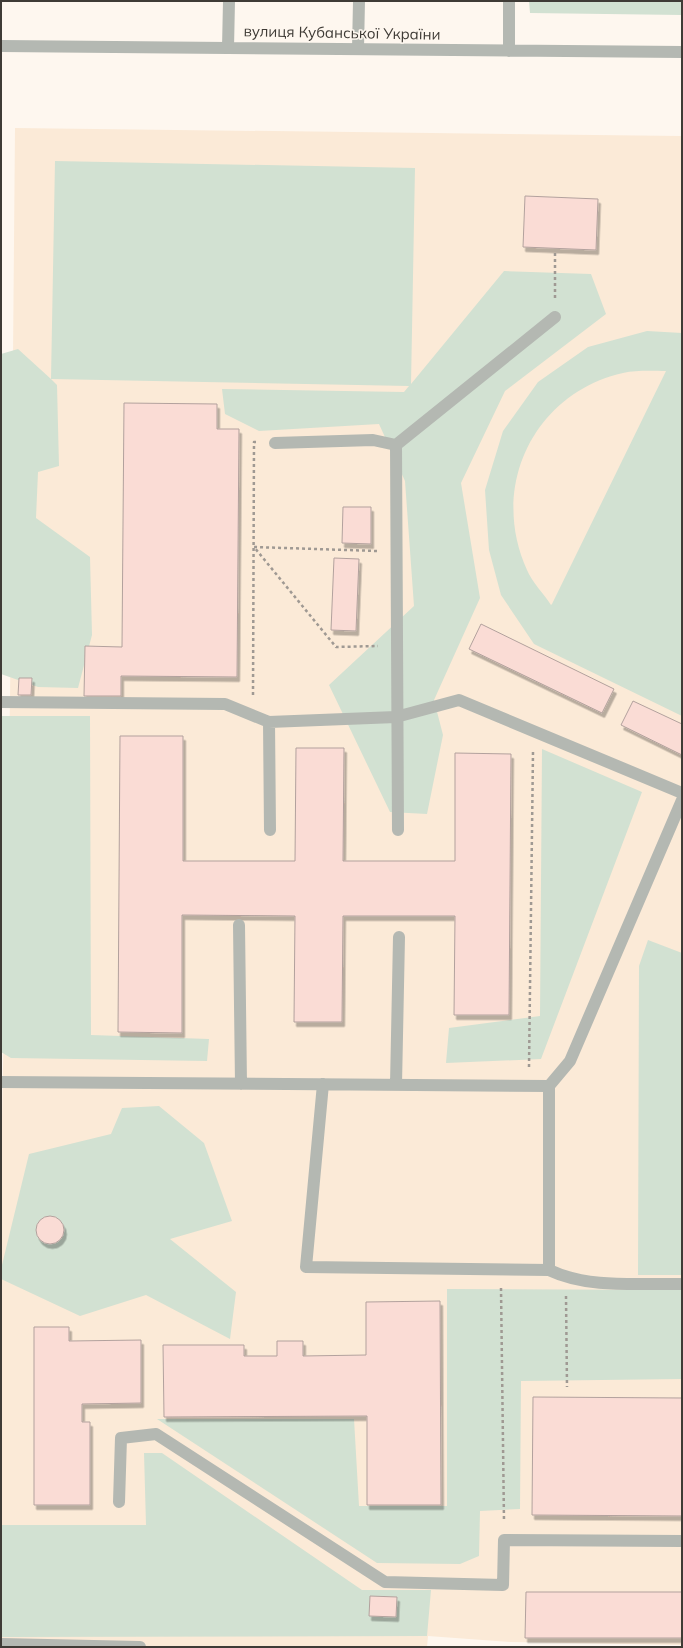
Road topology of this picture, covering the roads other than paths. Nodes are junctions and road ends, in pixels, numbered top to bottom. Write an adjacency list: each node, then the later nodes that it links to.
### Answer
1 (229, 1): 5 (street)
2 (359, 1): 6 (street)
3 (509, 1): 7 (street)
4 (1, 46): 5 (street, вулиця Кубанської України)
5 (228, 48): 6 (street, вулиця Кубанської України)
6 (358, 50): 7 (street, вулиця Кубанської України)
7 (508, 51): 8 (street, вулиця Кубанської України)
8 (682, 52)
9 (556, 317): 11 (street)
10 (275, 443): 11 (street)
11 (396, 445): 13 (street)
12 (1, 702): 14 (street)
13 (396, 717): 14 (street); 15 (street); 18 (street)
14 (269, 722): 17 (street)
15 (682, 793)
16 (682, 800): 25 (street)
17 (270, 830)
18 (398, 830)
19 (239, 925): 22 (street)
20 (399, 937): 24 (street)
21 (1, 1082): 22 (street)
22 (242, 1084): 23 (street)
23 (324, 1084): 24 (street); 26 (street)
24 (396, 1085): 25 (street)
25 (549, 1086): 26 (street)
26 (549, 1270): 27 (street)
27 (682, 1284)
28 (119, 1502): 29 (street)
29 (682, 1541)
30 (1, 1644): 31 (street)
31 (27, 1646): 32 (street)
32 (119, 1647): 33 (street)
33 (140, 1647)

